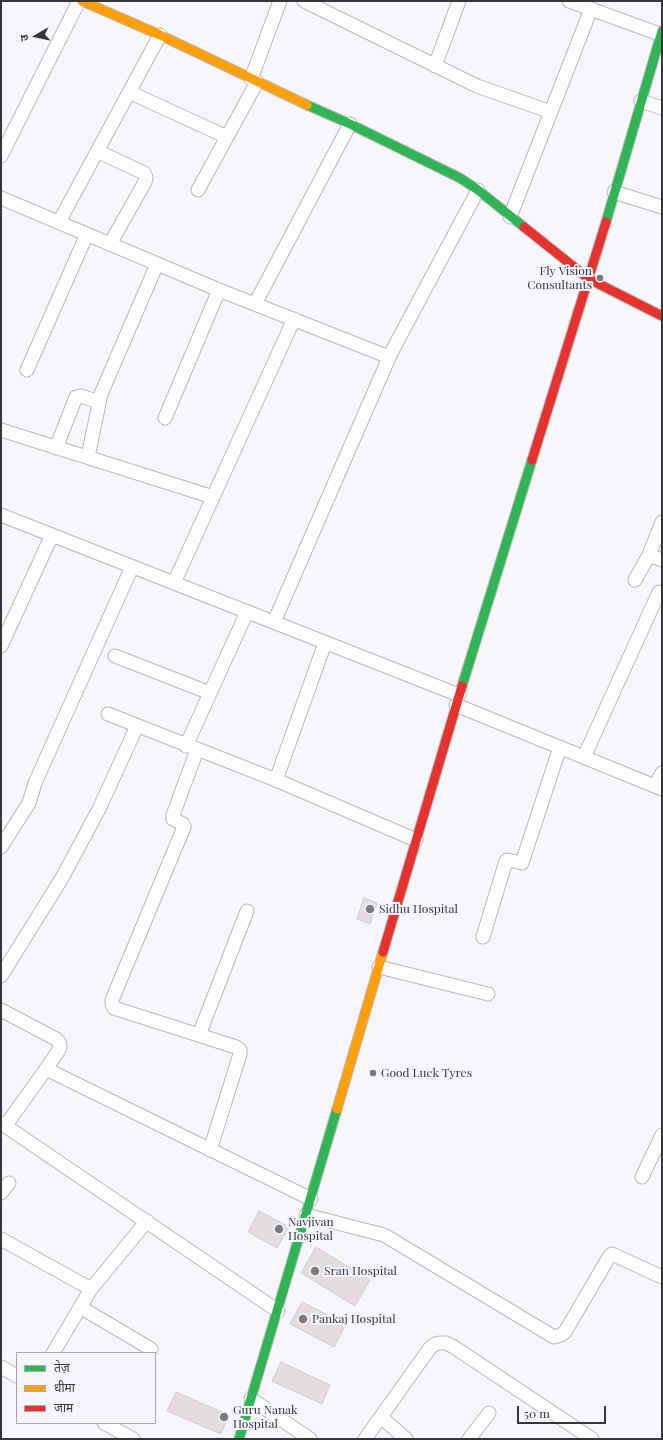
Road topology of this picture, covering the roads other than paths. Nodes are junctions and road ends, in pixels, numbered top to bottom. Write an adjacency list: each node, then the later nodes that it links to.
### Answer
1 (81, 1): 8 (main road); 18 (street)
2 (280, 1): 10 (street)
3 (304, 1): 9 (street)
4 (460, 1): 9 (street)
5 (569, 1): 6 (street)
6 (588, 6): 7 (street); 14 (street)
7 (662, 33): 12 (main road)
8 (160, 35): 10 (main road); 11 (street)
9 (435, 66): 14 (street)
10 (254, 80): 15 (main road); 16 (street)
11 (130, 92): 16 (street); 17 (street)
12 (641, 101): 13 (street); 21 (main road)
13 (662, 108)
14 (551, 112): 24 (street)
15 (350, 124): 20 (main road); 31 (street)
16 (227, 137): 19 (street)
17 (97, 151): 25 (street); 27 (street)
18 (1, 156)
19 (198, 190)
20 (478, 190): 24 (main road); 34 (street)
21 (614, 192): 23 (street); 29 (main road)
22 (1, 198): 25 (street)
23 (662, 207)
24 (510, 217): 29 (main road)
25 (59, 222): 26 (street)
26 (87, 234): 27 (street); 35 (street)
27 (110, 244): 28 (street)
28 (157, 264): 30 (street); 36 (street)
29 (588, 279): 32 (main road); 57 (main road)
30 (218, 290): 31 (street); 37 (street)
31 (255, 304): 33 (street)
32 (662, 316)
33 (294, 319): 34 (street); 41 (street)
34 (389, 357): 52 (street)
35 (27, 370)
36 (99, 402): 39 (street); 40 (street)
37 (165, 418)
38 (1, 430): 39 (street)
39 (56, 448): 40 (street)
40 (88, 457): 41 (street)
41 (213, 497): 49 (street)
42 (1, 515): 44 (street)
43 (662, 522): 45 (street)
44 (52, 535): 47 (street); 54 (street)
45 (649, 555): 46 (street); 48 (street)
46 (662, 560)
47 (132, 567): 49 (street); 67 (street)
48 (635, 580)
49 (174, 583): 51 (street)
50 (659, 592): 62 (street)
51 (247, 612): 52 (street); 56 (street)
52 (274, 622): 53 (street)
53 (325, 643): 57 (street); 64 (street)
54 (1, 646)
55 (115, 656): 56 (street)
56 (210, 692): 60 (street)
57 (458, 700): 61 (street); 66 (main road)
58 (108, 714): 59 (street)
59 (137, 726): 60 (street); 71 (street)
60 (192, 748): 64 (street); 74 (street)
61 (560, 748): 62 (street); 69 (street)
62 (584, 757): 65 (street)
63 (662, 773): 65 (street)
64 (276, 780): 66 (street)
65 (659, 788)
66 (416, 840): 70 (main road)
67 (1, 847)
68 (247, 911): 74 (street)
69 (483, 937)
70 (379, 967): 72 (street); 80 (main road)
71 (1, 976)
72 (488, 994)
73 (1, 1010): 75 (street)
74 (200, 1035): 78 (street)
75 (46, 1070): 76 (street); 78 (street)
76 (3, 1124): 82 (street)
77 (662, 1135): 79 (street)
78 (210, 1150): 80 (street)
79 (642, 1177)
80 (311, 1199): 81 (main road)
81 (306, 1215): 84 (street); 87 (main road)
82 (147, 1221): 85 (street); 87 (street)
83 (1, 1239): 85 (street)
84 (662, 1277)
85 (91, 1289): 86 (street)
86 (80, 1307): 88 (street); 89 (street)
87 (278, 1311): 92 (main road)
88 (151, 1349)
89 (54, 1352)
90 (1, 1367): 91 (street)
91 (16, 1375)
92 (251, 1399): 97 (main road); 98 (street)
93 (489, 1413): 101 (street)
94 (381, 1417): 99 (street); 100 (street); 102 (street)
95 (106, 1424): 96 (street)
96 (133, 1439)
97 (239, 1439)
98 (310, 1439)
99 (365, 1439)
100 (406, 1439)
101 (469, 1439)
102 (592, 1439)

